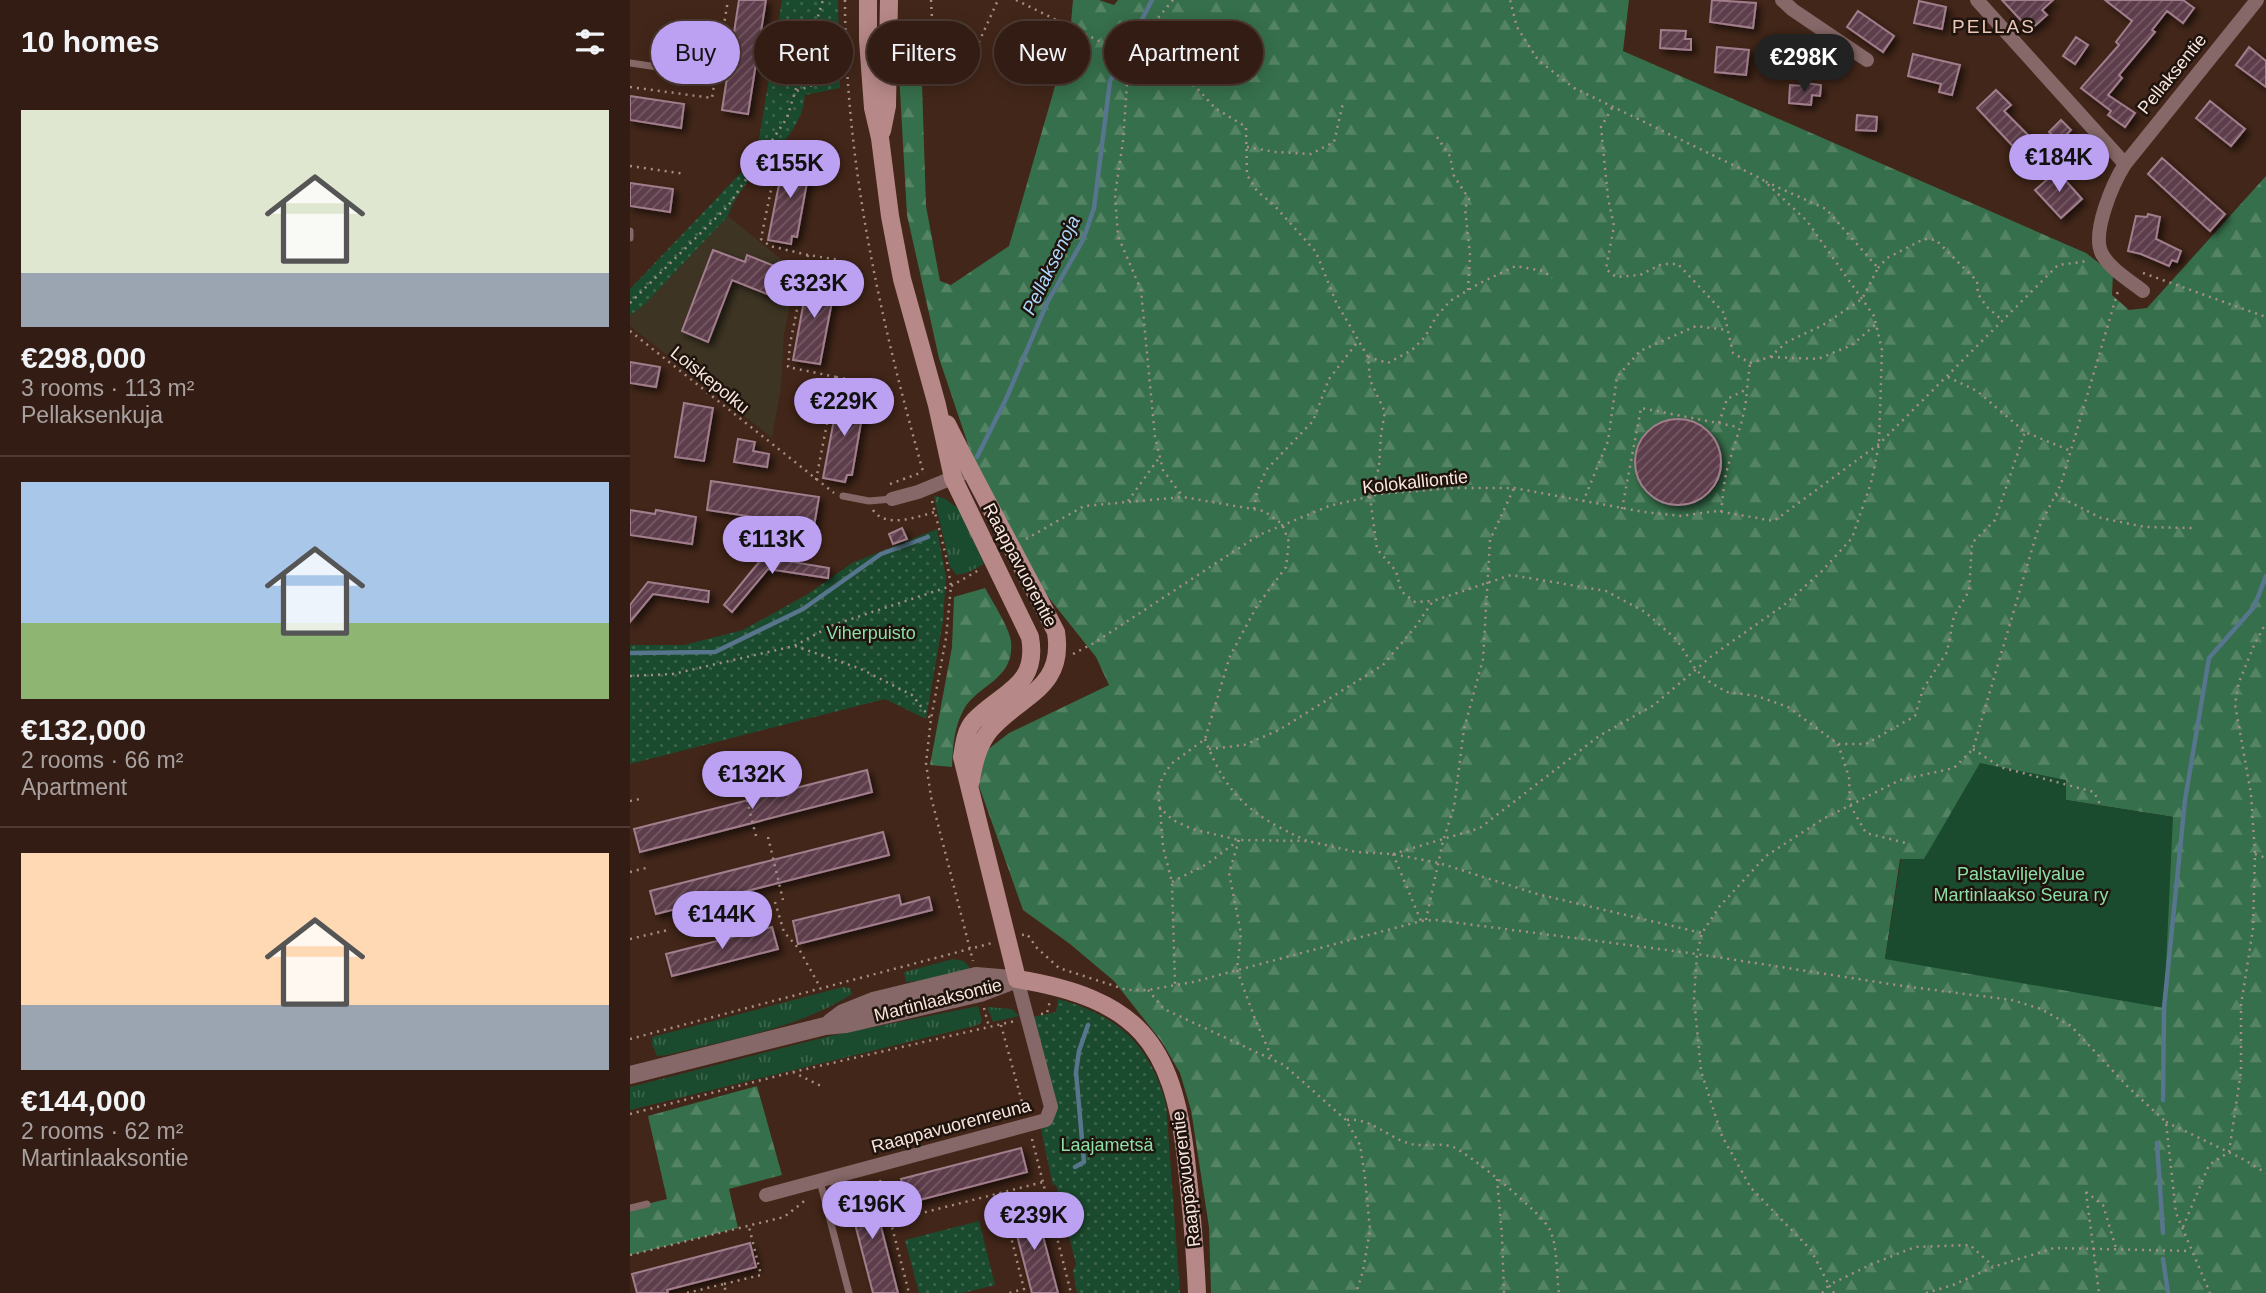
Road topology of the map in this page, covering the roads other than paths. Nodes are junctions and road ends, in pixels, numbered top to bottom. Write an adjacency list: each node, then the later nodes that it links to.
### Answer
1 (868, 0): 9 (main road, Raappavuorentie)
2 (889, 0): 9 (main road, Raappavuorentie)
3 (1782, 0): 6 (street)
4 (1977, 0): 10 (street)
5 (2257, 0): 10 (street, Pellaksentie)
6 (1867, 60)
7 (630, 63): 8 (lane)
8 (651, 66)
9 (880, 138): 14 (main road, Raappavuorentie)
10 (2125, 164): 13 (street, Pellaksentie)
11 (630, 231): 12 (lane)
12 (630, 238)
13 (2143, 291)
14 (961, 475): 15 (street); 17 (main road, Raappavuorentie); 17 (main road, Raappavuorentie)
15 (888, 492): 16 (lane)
16 (843, 496)
17 (969, 788): 18 (main road, Raappavuorentie)
18 (1017, 979): 19 (street, Martinlaaksontie); 20 (street, Raappavuorenreuna); 25 (main road, Raappavuorentie)
19 (630, 1075)
20 (820, 1181): 21 (street, Raappavuorenreuna); 24 (lane)
21 (766, 1195)
22 (647, 1204): 23 (lane)
23 (630, 1208)
24 (849, 1293)
25 (1197, 1293)

